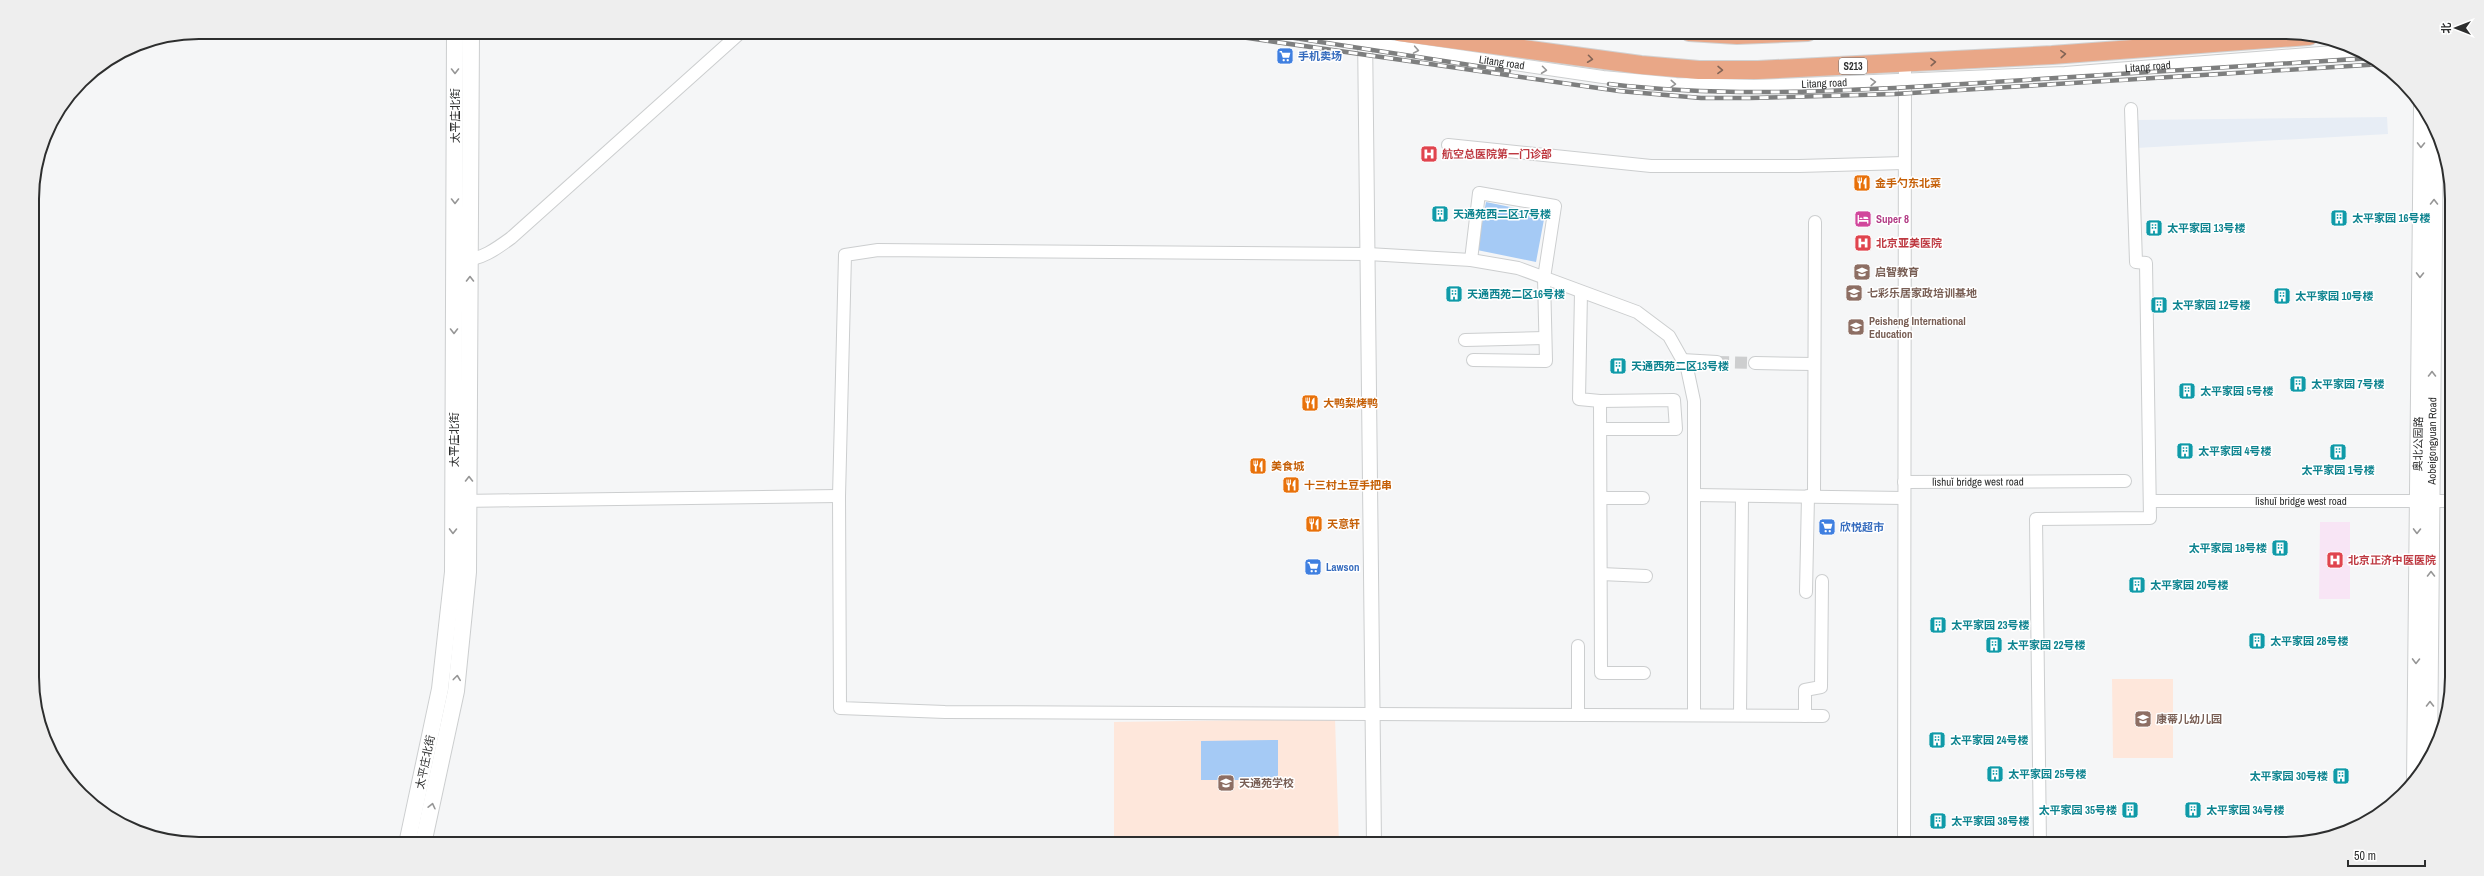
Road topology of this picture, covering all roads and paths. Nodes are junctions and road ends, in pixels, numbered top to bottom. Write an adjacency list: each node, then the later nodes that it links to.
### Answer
1 (455, 39): 17 (main road, 太平庄北街, one-way to 17)
2 (471, 39): 17 (main road, 太平庄北街)
3 (733, 39): 17 (street)
4 (1364, 39): 16 (street)
5 (1375, 39): 9 (street, Litang road / S213, one-way to 9)
6 (1449, 39): 9 (main road, Litang road / S213, one-way to 9)
7 (2275, 39): 9 (main road, Litang road / S213, one-way to 7)
8 (2346, 51): 9 (street, Litang road / S213)
9 (1905, 72): 14 (street)
10 (2131, 109): 40 (street)
11 (2422, 116): 41 (main road, 奥北公园路, one-way to 41)
12 (2434, 139): 41 (main road, Aobeigongyuan Road, one-way to 12)
13 (1448, 145): 14 (street)
14 (1904, 163): 31 (street)
15 (1815, 222): 27 (street)
16 (1368, 254): 18 (street); 32 (street); 49 (street)
17 (462, 260): 39 (main road, 太平庄北街)
18 (1471, 260): 19 (street); 19 (street)
19 (1544, 278): 20 (street); 21 (street)
20 (1581, 292): 24 (street); 28 (street)
21 (1545, 338): 22 (street); 23 (street)
22 (1465, 340)
23 (1473, 360)
24 (1682, 360): 25 (street); 33 (street)
25 (1717, 362)
26 (1755, 362): 27 (street)
27 (1814, 364): 34 (street)
28 (1600, 401): 29 (street); 29 (street)
29 (1601, 429): 36 (street)
30 (2125, 481): 31 (street, lìshuǐ bridge west road)
31 (1904, 482): 38 (street)
32 (839, 496): 39 (street); 49 (street)
33 (1695, 496): 35 (street); 51 (street)
34 (1811, 496): 35 (street); 38 (street); 46 (street)
35 (1742, 497): 52 (street)
36 (1601, 498): 37 (street); 43 (street)
37 (1642, 498)
38 (1904, 498): 60 (street)
39 (461, 501): 57 (main road, 太平庄北街, one-way to 57); 58 (main road, 太平庄北街, one-way to 39)
40 (2151, 501): 41 (street, lìshuǐ bridge west road); 61 (street)
41 (2424, 501): 42 (street, lìshuǐ bridge west road); 55 (main road, Aobeigongyuan Road, one-way to 41); 56 (main road, 奥北公园路, one-way to 56)
42 (2445, 501)
43 (1601, 574): 44 (street); 48 (street)
44 (1646, 576)
45 (1822, 581): 53 (street)
46 (1806, 592)
47 (1578, 646): 50 (street)
48 (1644, 672)
49 (1372, 713): 50 (street); 59 (street)
50 (1578, 714): 51 (street)
51 (1694, 715): 52 (street)
52 (1740, 715): 53 (street)
53 (1805, 716): 54 (street)
54 (1823, 716)
55 (2429, 748)
56 (2415, 770)
57 (409, 837)
58 (425, 837)
59 (1374, 837)
60 (1904, 837)
61 (2040, 837)

